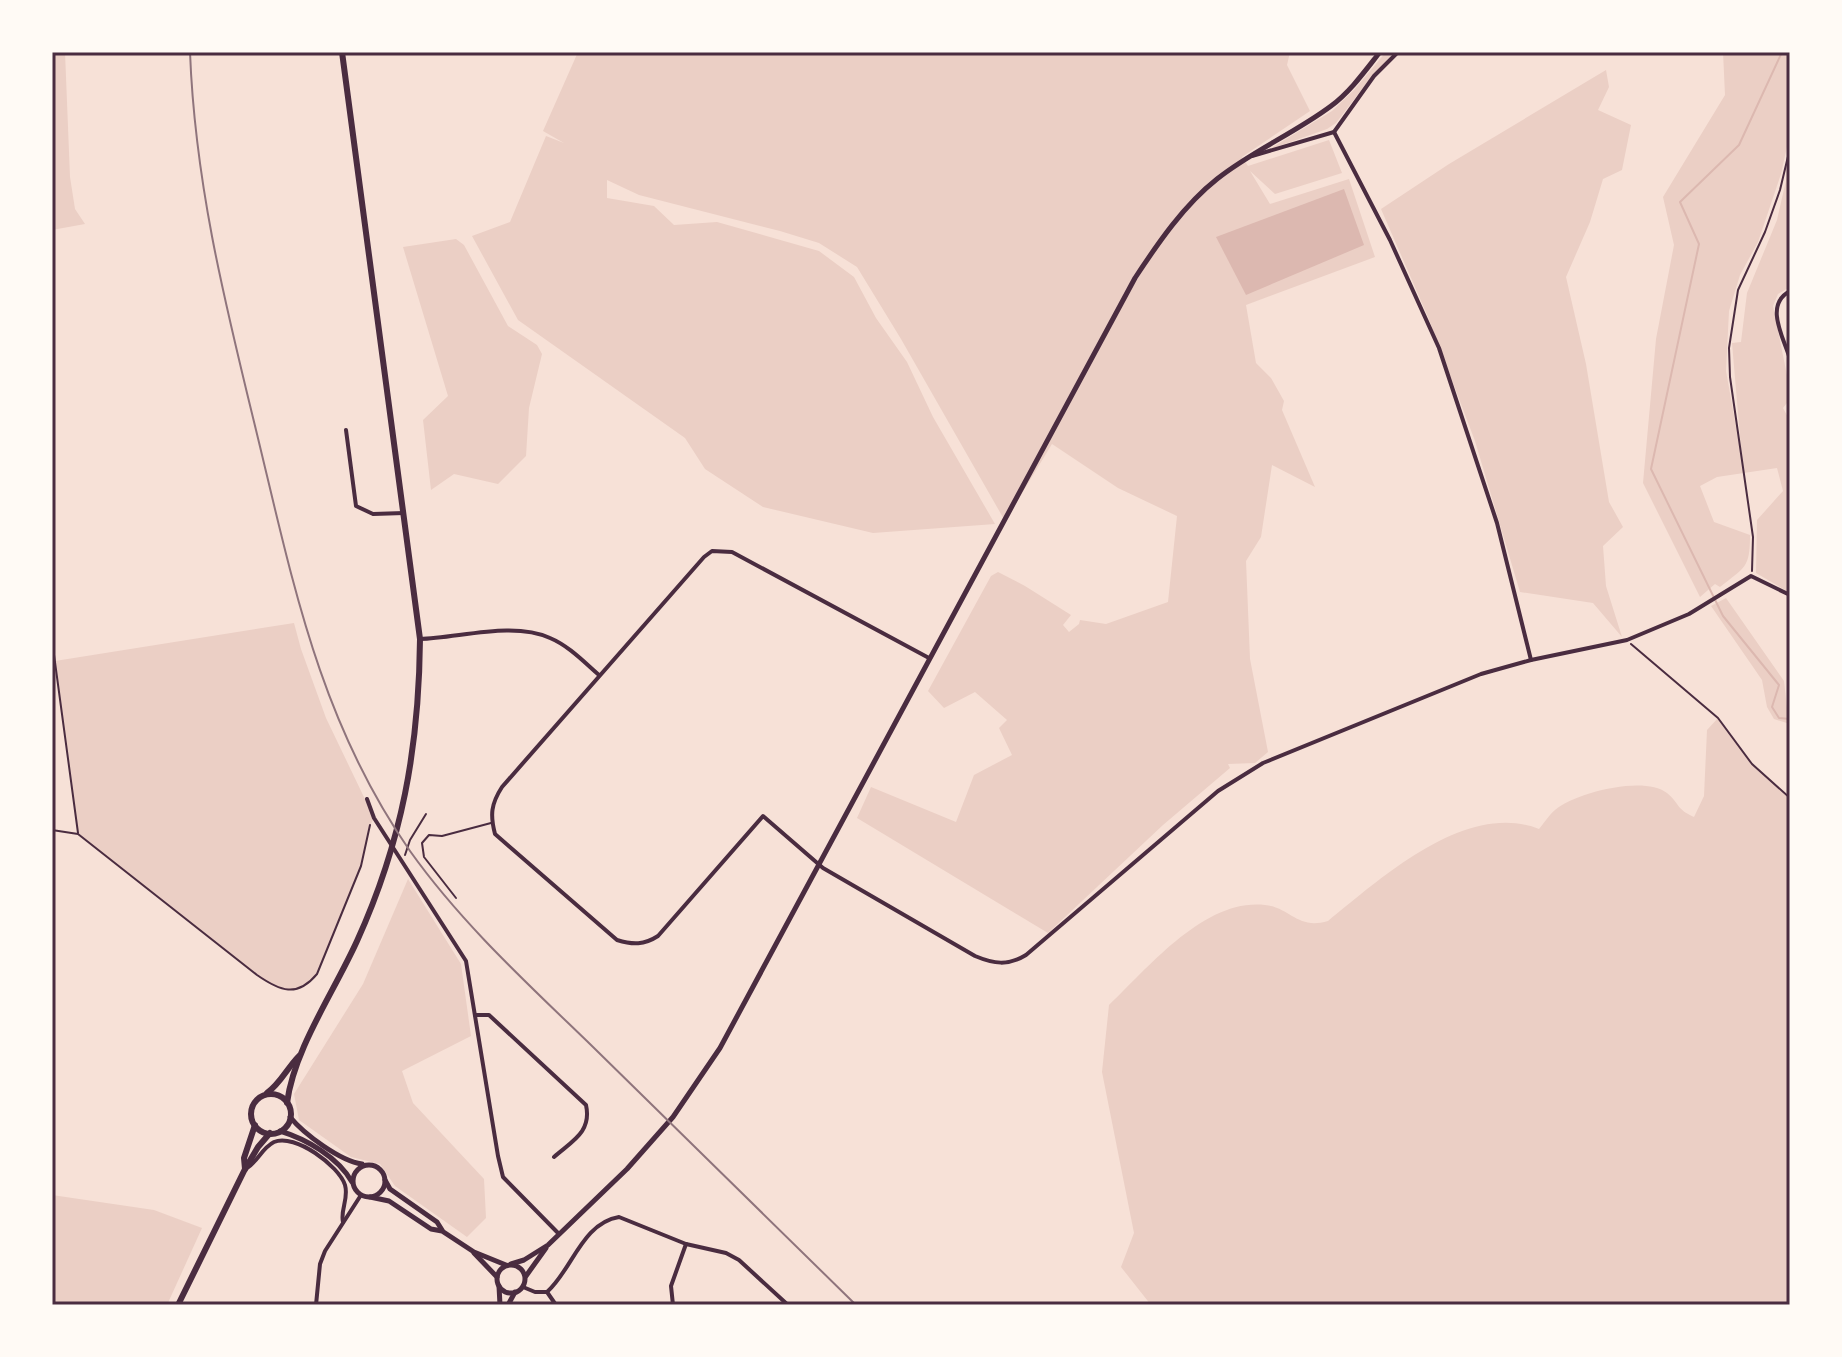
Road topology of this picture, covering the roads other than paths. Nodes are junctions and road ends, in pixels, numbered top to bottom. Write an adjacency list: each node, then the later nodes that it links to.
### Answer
1 (342, 52): 9 (main road)
2 (1380, 52): 5 (main road)
3 (1398, 52): 4 (street)
4 (1334, 132): 5 (street); 13 (street)
5 (1250, 157): 12 (main road)
6 (1790, 291): 7 (street)
7 (1790, 359)
8 (346, 430): 9 (street)
9 (404, 513): 11 (main road)
10 (1790, 595): 13 (street)
11 (420, 639): 14 (street); 20 (main road)
12 (929, 658): 14 (street); 17 (main road)
13 (1531, 660): 17 (street)
14 (599, 675): 16 (street)
15 (367, 799): 19 (street)
16 (492, 823): 17 (street); 18 (lane)
17 (817, 863): 36 (main road)
18 (456, 898)
19 (475, 1015): 27 (street); 36 (street)
20 (301, 1054): 21 (main road); 22 (main road)
21 (264, 1095): 22 (main road); 24 (main road)
22 (287, 1103): 23 (main road)
23 (290, 1117): 25 (main road); 28 (main road)
24 (255, 1125): 26 (main road); 29 (main road)
25 (280, 1131): 26 (main road); 31 (main road)
26 (270, 1133): 29 (main road)
27 (554, 1157)
28 (367, 1165): 30 (main road); 31 (main road)
29 (245, 1169): 34 (street); 47 (main road)
30 (385, 1180): 33 (main road); 35 (main road)
31 (352, 1182): 32 (main road)
32 (361, 1195): 33 (main road); 34 (street)
33 (370, 1197): 35 (main road)
34 (343, 1222): 48 (street)
35 (442, 1231): 39 (main road)
36 (559, 1234): 38 (main road)
37 (686, 1244): 46 (street); 52 (street); 53 (street)
38 (548, 1245): 40 (main road); 41 (main road)
39 (474, 1252): 40 (main road); 42 (main road)
40 (508, 1265): 41 (main road); 42 (main road)
41 (525, 1276): 44 (main road)
42 (497, 1277): 43 (main road)
43 (499, 1286): 45 (main road); 49 (main road)
44 (523, 1287): 45 (main road); 46 (street)
45 (515, 1292): 50 (main road)
46 (547, 1292): 51 (street)
47 (178, 1305)
48 (316, 1305)
49 (500, 1305)
50 (508, 1305)
51 (556, 1305)
52 (673, 1305)
53 (788, 1305)

